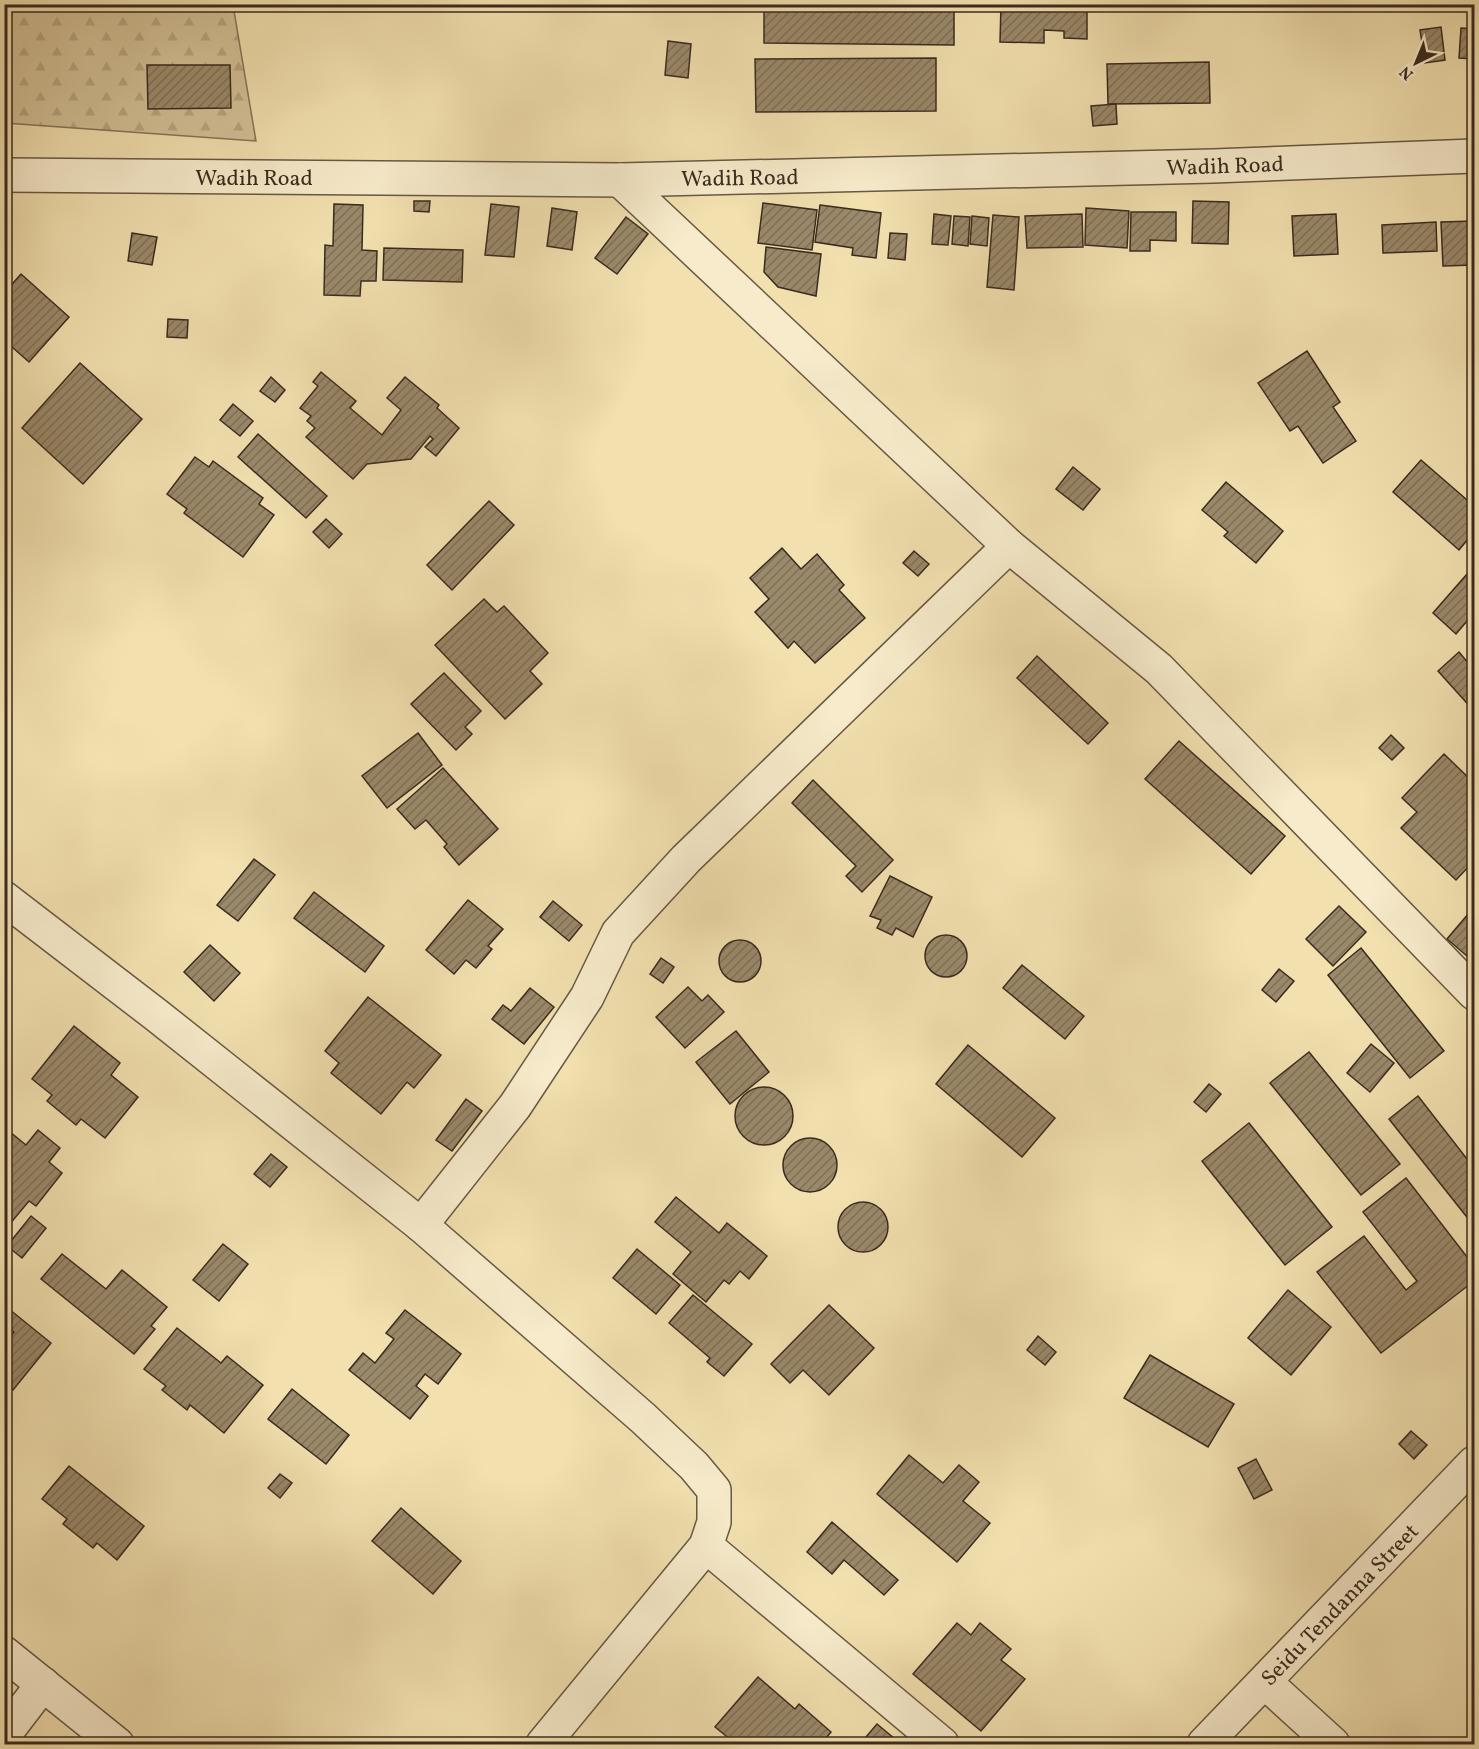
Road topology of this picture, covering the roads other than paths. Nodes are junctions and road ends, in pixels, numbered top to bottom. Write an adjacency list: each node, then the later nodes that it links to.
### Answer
1 (1474, 156): 3 (street, Wadih Road)
2 (4, 175): 3 (street, Wadih Road)
3 (620, 180): 4 (street)
4 (1009, 546): 6 (street); 7 (street)
5 (4, 898): 7 (street)
6 (1474, 993)
7 (421, 1225): 9 (street)
8 (1474, 1463): 11 (street, Seidu Tendanna Street)
9 (705, 1546): 15 (street); 16 (street)
10 (4, 1653): 12 (street)
11 (1265, 1682): 17 (street, Seidu Tendanna Street); 18 (street)
12 (44, 1684): 13 (street); 14 (street)
13 (4, 1735)
14 (117, 1744)
15 (543, 1744)
16 (942, 1744)
17 (1204, 1744)
18 (1333, 1744)

